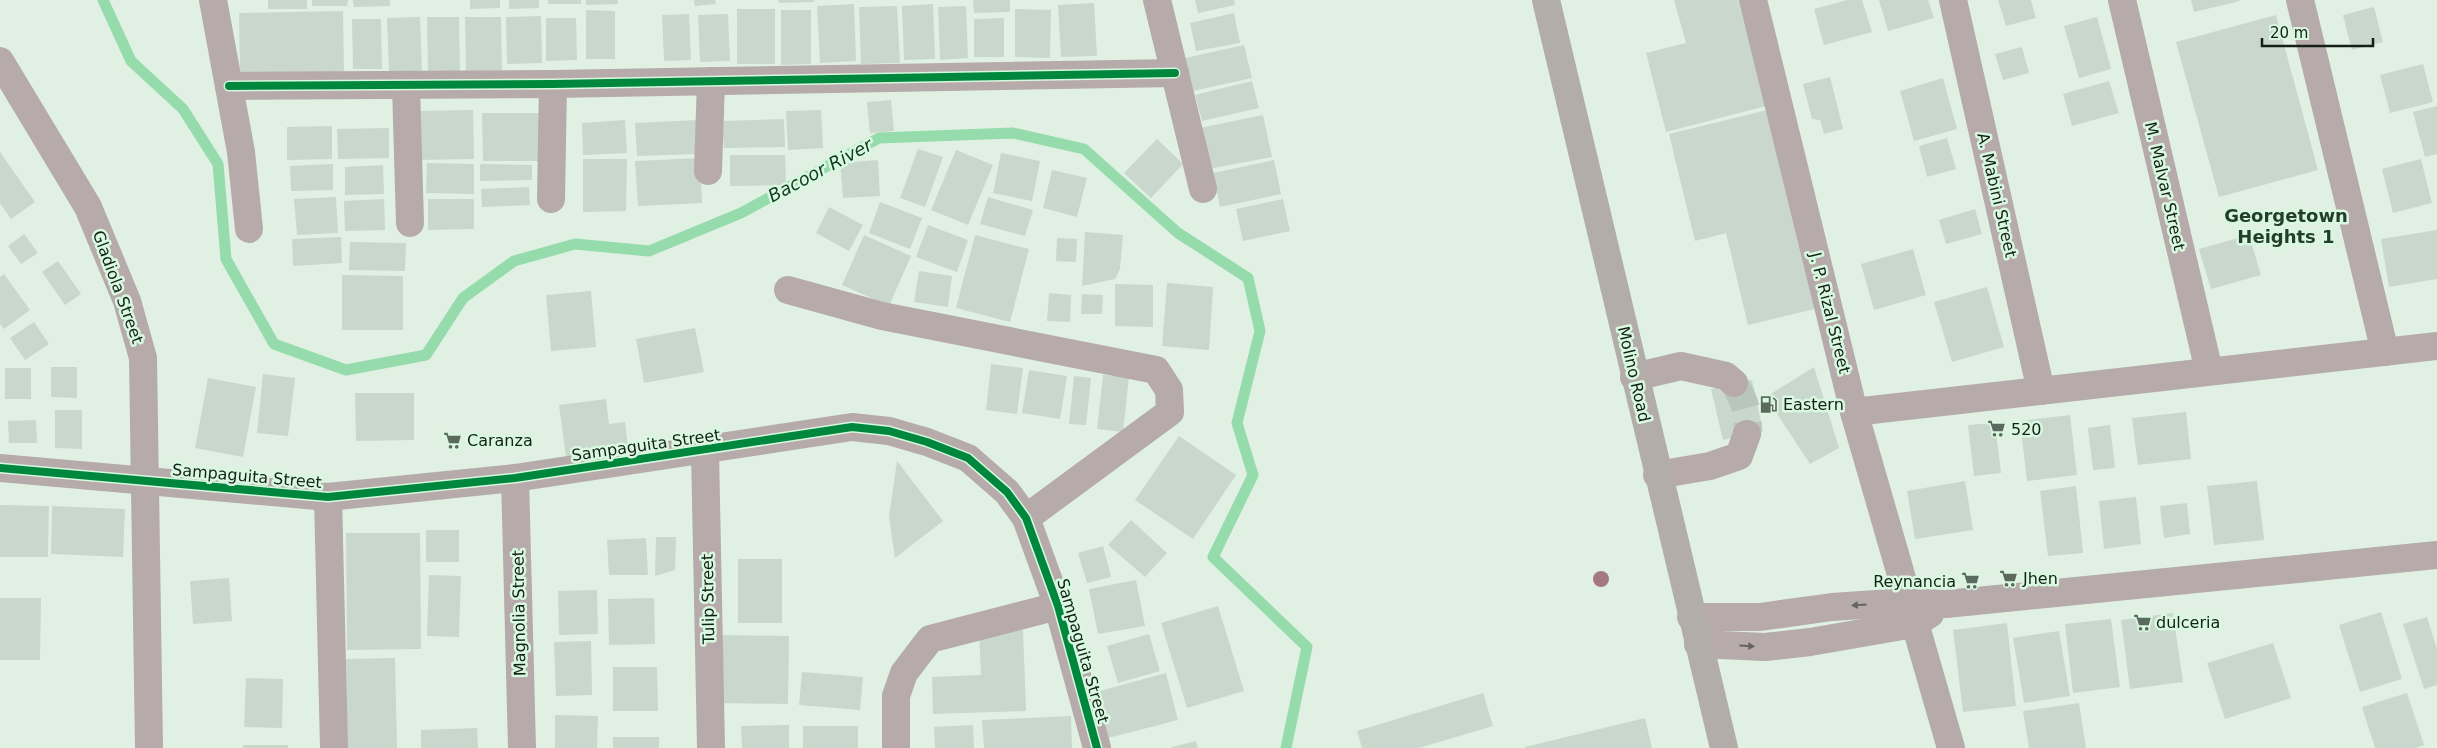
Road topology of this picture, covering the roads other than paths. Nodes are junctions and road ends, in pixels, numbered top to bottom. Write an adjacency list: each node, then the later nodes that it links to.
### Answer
1 (213, 0): 12 (street)
2 (1157, 0): 9 (street)
3 (1546, 0): 23 (main road, Molino Road)
4 (1753, 0): 26 (street, J. P. Rizal Street)
5 (1953, 0): 25 (street, A. Mabini Street)
6 (2122, 0): 22 (street, M. Malvar Street)
7 (2300, 0): 21 (street)
8 (0, 61): 32 (street, Gladiola Street)
9 (1176, 73): 10 (street); 15 (street)
10 (711, 81): 11 (street); 14 (street)
11 (553, 84): 13 (street); 16 (street)
12 (229, 86): 13 (street); 18 (street)
13 (406, 86): 17 (street)
14 (708, 171)
15 (1203, 189)
16 (551, 199)
17 (410, 223)
18 (249, 228)
19 (788, 290): 34 (street)
20 (2437, 346): 21 (street)
21 (2385, 352): 22 (street)
22 (2209, 371): 25 (street)
23 (1634, 376): 24 (street); 30 (main road, Molino Road)
24 (1734, 383)
25 (2042, 391): 26 (street)
26 (1854, 412): 37 (street, J. P. Rizal Street)
27 (1747, 434): 30 (street)
28 (705, 451): 31 (street, Sampaguita Street); 34 (street, Sampaguita Street); 43 (street, Tulip Street)
29 (0, 468): 32 (street, Sampaguita Street)
30 (1657, 474): 38 (main road, Molino Road)
31 (515, 478): 33 (street, Sampaguita Street); 42 (street, Magnolia Street)
32 (145, 481): 33 (street, Sampaguita Street); 40 (street, Gladiola Street)
33 (328, 496): 41 (street)
34 (1026, 518): 36 (street, Sampaguita Street)
35 (2437, 555): 37 (street)
36 (1058, 606): 44 (street); 45 (street, Sampaguita Street)
37 (1911, 613): 38 (street, one-way to 38); 39 (street, one-way to 37); 47 (street, J. P. Rizal Street)
38 (1691, 617): 39 (main road, Molino Road)
39 (1698, 644): 46 (main road, Molino Road)
40 (149, 748)
41 (334, 748)
42 (522, 748)
43 (711, 748)
44 (896, 748)
45 (1098, 748)
46 (1724, 748)
47 (1951, 748)

